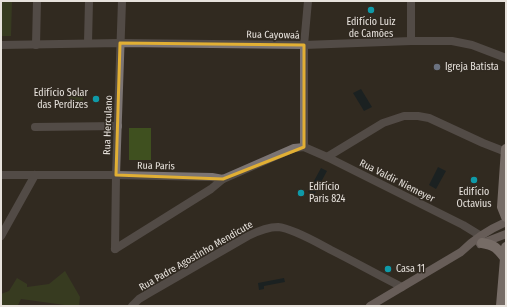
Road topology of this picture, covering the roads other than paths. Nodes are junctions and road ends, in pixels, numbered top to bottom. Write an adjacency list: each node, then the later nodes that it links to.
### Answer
1 (37, 1): 10 (street)
2 (89, 1): 7 (street)
3 (122, 1): 8 (street, Rua Herculano)
4 (308, 1): 11 (street)
5 (411, 1): 6 (street)
6 (411, 41): 11 (street, Rua Cayowaá); 12 (street, Rua Cayowaá)
7 (88, 43): 8 (street, Rua Cayowaá); 10 (street, Rua Cayowaá)
8 (120, 43): 11 (street, Rua Cayowaá); 13 (street, Rua Herculano)
9 (1, 45): 10 (street, Rua Cayowaá)
10 (36, 45)
11 (304, 46): 15 (street)
12 (506, 58)
13 (118, 126): 14 (street); 21 (street, Rua Herculano)
14 (35, 128)
15 (304, 147): 18 (street, Rua Valdir Niemeyer); 22 (street, Rua Paris)
16 (506, 149): 17 (main road)
17 (506, 152): 18 (street); 23 (main road)
18 (327, 157): 27 (street, Rua Valdir Niemeyer)
19 (1, 175): 20 (street, Rua Paris)
20 (35, 175): 21 (street, Rua Paris); 26 (street)
21 (116, 175): 22 (street, Rua Paris); 22 (street, Rua Herculano)
22 (223, 179)
23 (506, 217)
24 (506, 222): 27 (main road)
25 (506, 234): 27 (main road)
26 (1, 236)
27 (482, 239): 29 (main road); 30 (main road)
28 (506, 247): 29 (main road)
29 (505, 258): 33 (main road)
30 (402, 287): 31 (street, Rua Padre Agostinho Mendicute); 32 (main road)
31 (132, 306)
32 (370, 306)
33 (501, 306)

